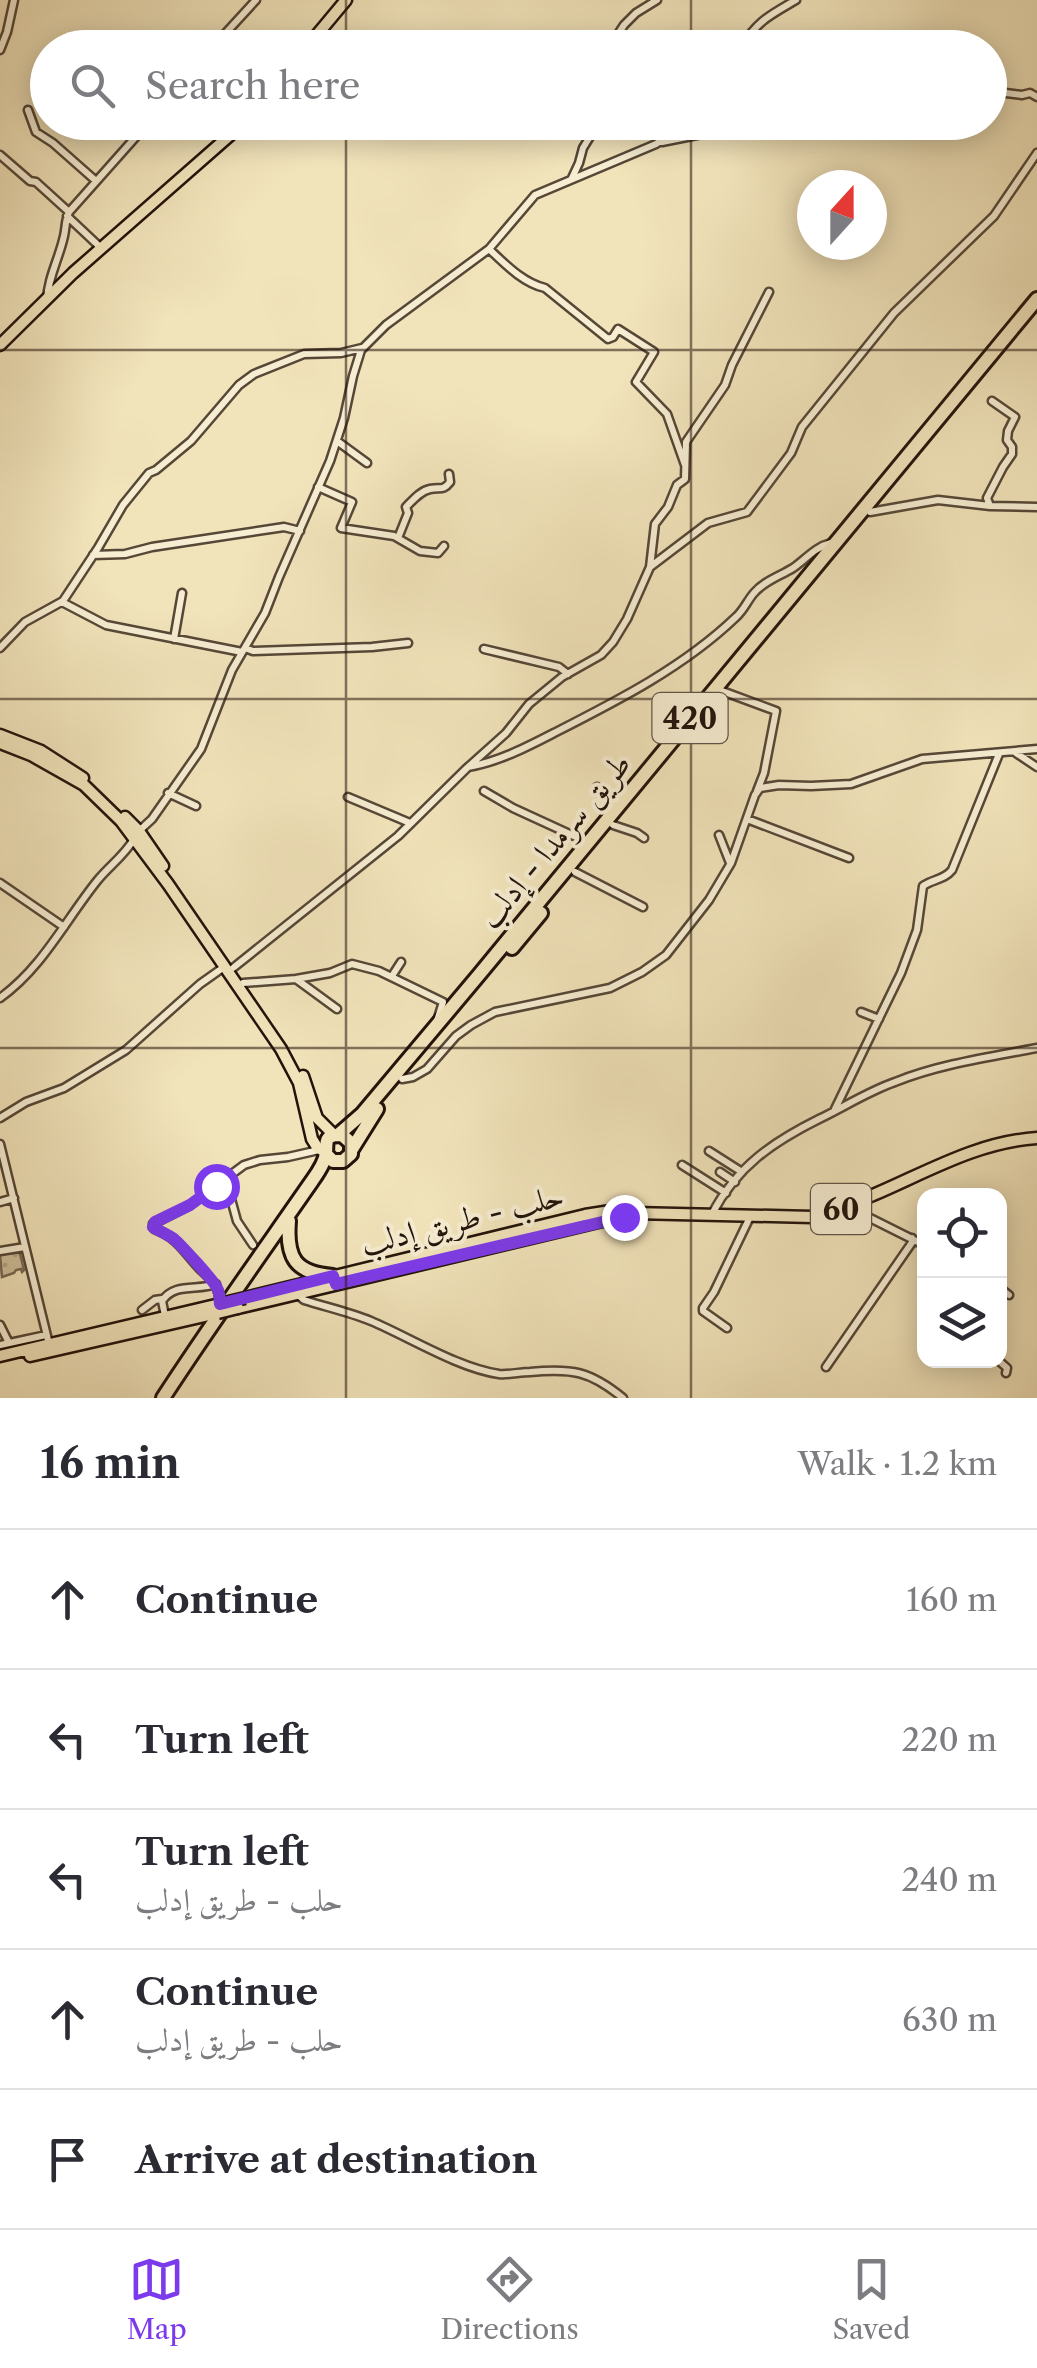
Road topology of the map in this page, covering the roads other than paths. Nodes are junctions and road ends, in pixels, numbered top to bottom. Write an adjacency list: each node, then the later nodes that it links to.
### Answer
1 (14, 0): 10 (street)
2 (256, 0): 6 (street)
3 (346, 0): 7 (main road)
4 (657, 0): 8 (street)
5 (796, 0): 9 (street)
6 (228, 30)
7 (321, 30)
8 (621, 30)
9 (752, 30)
10 (2, 38): 11 (street)
11 (0, 50)
12 (1007, 93): 13 (street)
13 (1037, 97)
14 (28, 110): 15 (street)
15 (30, 116)
16 (48, 140): 26 (street)
17 (133, 140): 26 (street)
18 (225, 140): 28 (main road)
19 (588, 140): 25 (street)
20 (662, 140): 22 (street)
21 (674, 140): 22 (street)
22 (656, 144): 25 (street)
23 (1037, 153): 51 (street)
24 (0, 155): 27 (street)
25 (571, 179): 29 (street)
26 (96, 181): 27 (street)
27 (68, 214): 28 (street); 32 (street)
28 (102, 248): 32 (main road)
29 (489, 249): 35 (street); 39 (street)
30 (770, 292): 39 (street)
31 (1037, 299): 40 (highway, طريق سرمدا - إدلب / 420)
32 (47, 301): 34 (main road)
33 (1037, 312): 40 (highway, طريق سرمدا - إدلب / 420)
34 (0, 346)
35 (363, 347): 37 (street); 50 (street)
36 (992, 401): 43 (street)
37 (337, 441): 38 (street); 42 (street)
38 (367, 463)
39 (685, 466): 51 (street)
40 (898, 473): 45 (highway, طريق سرمدا - إدلب / 420); 48 (highway, طريق سرمدا - إدلب / 420)
41 (450, 474): 47 (street)
42 (318, 487): 46 (street); 47 (street)
43 (990, 506): 44 (street); 45 (street)
44 (1037, 506)
45 (870, 512): 54 (highway, طريق سرمدا - إدلب / 420)
46 (300, 531): 50 (street); 59 (street)
47 (398, 538): 49 (street)
48 (834, 543): 54 (highway, طريق سرمدا - إدلب / 420); 68 (street)
49 (444, 546)
50 (92, 556): 53 (street)
51 (650, 567): 60 (street)
52 (182, 593): 55 (street)
53 (62, 602): 55 (street); 57 (street)
54 (775, 621): 61 (highway, طريق سرمدا - إدلب / 420); 74 (highway, طريق سرمدا - إدلب / 420)
55 (174, 639): 59 (street)
56 (408, 644): 59 (street)
57 (0, 648)
58 (484, 648): 60 (street)
59 (243, 650): 72 (street)
60 (568, 674): 68 (street)
61 (722, 691): 71 (street); 78 (highway, طريق سرمدا - إدلب / 420)
62 (0, 735): 79 (main road)
63 (0, 744): 79 (main road)
64 (1037, 749): 65 (street)
65 (1015, 752): 66 (street); 67 (street)
66 (998, 754): 71 (street); 98 (street)
67 (1037, 767)
68 (467, 768): 77 (street)
69 (597, 787): 74 (street)
70 (484, 792): 82 (street)
71 (756, 792): 76 (street)
72 (168, 794): 75 (street); 79 (street)
73 (348, 797): 77 (street)
74 (620, 804): 82 (highway, طريق سرمدا - إدلب / 420)
75 (196, 806)
76 (747, 819): 83 (street); 84 (street)
77 (410, 823): 90 (street)
78 (613, 825): 81 (street); 85 (highway, طريق سرمدا - إدلب / 420)
79 (137, 834): 88 (street); 90 (main road)
80 (719, 835): 84 (street)
81 (644, 838)
82 (588, 843): 99 (highway, طريق سرمدا - إدلب / 420)
83 (849, 858)
84 (730, 864): 101 (street)
85 (574, 872): 87 (street); 101 (highway, طريق سرمدا - إدلب / 420)
86 (0, 883): 88 (street)
87 (643, 907)
88 (64, 927): 94 (street)
89 (401, 962): 91 (street)
90 (228, 968): 93 (main road); 95 (main road); 103 (street)
91 (392, 976): 92 (street); 99 (street)
92 (296, 979): 93 (street); 96 (street)
93 (243, 984): 95 (main road)
94 (0, 998)
95 (256, 1008): 104 (main road); 109 (main road)
96 (337, 1009)
97 (861, 1012): 98 (street)
98 (879, 1019): 102 (street)
99 (437, 1024): 104 (highway, طريق سرمدا - إدلب / 420)
100 (1037, 1048): 102 (street)
101 (402, 1079): 107 (highway, طريق سرمدا - إدلب / 420)
102 (835, 1109): 113 (street)
103 (0, 1118)
104 (336, 1134): 107 (highway); 109 (highway)
105 (1037, 1138): 119 (main road, حلب - طريق إدلب / 60)
106 (0, 1144): 117 (street)
107 (352, 1149): 110 (highway)
108 (709, 1151): 113 (street)
109 (324, 1152): 110 (highway); 115 (street); 148 (highway)
110 (343, 1161): 122 (highway)
111 (682, 1165): 116 (street)
112 (720, 1172): 114 (street)
113 (742, 1172): 114 (street)
114 (734, 1182): 116 (street)
115 (216, 1186): 125 (street); 129 (street)
116 (726, 1193): 120 (street)
117 (14, 1198): 118 (street); 126 (street)
118 (0, 1202)
119 (852, 1204): 121 (main road, حلب - طريق إدلب / 60); 123 (street)
120 (712, 1215): 121 (main road, حلب - طريق إدلب / 60); 128 (main road, حلب - طريق إدلب / 60)
121 (750, 1216): 139 (street)
122 (289, 1222): 128 (highway); 148 (highway)
123 (912, 1238): 124 (street); 145 (street)
124 (917, 1241)
125 (252, 1245)
126 (25, 1247): 127 (street); 141 (street)
127 (0, 1251)
128 (334, 1280): 131 (main road, حلب - طريق إدلب / 60); 134 (main road, حلب - طريق إدلب / 60)
129 (216, 1284): 133 (street); 135 (street)
130 (1007, 1293): 132 (street)
131 (298, 1294): 134 (main road, حلب - طريق إدلب / 60); 149 (street)
132 (1010, 1295)
133 (162, 1299): 136 (street); 137 (street)
134 (242, 1303): 135 (main road, bridge)
135 (220, 1306): 137 (main road); 140 (main road)
136 (142, 1310)
137 (165, 1316): 140 (main road)
138 (0, 1325): 143 (street)
139 (727, 1328)
140 (129, 1330): 141 (main road); 143 (main road)
141 (48, 1340): 143 (main road)
142 (0, 1345): 143 (street)
143 (18, 1351): 144 (main road)
144 (0, 1360)
145 (826, 1367)
146 (1007, 1368): 147 (street)
147 (1006, 1374)
148 (166, 1398)
149 (622, 1398)

